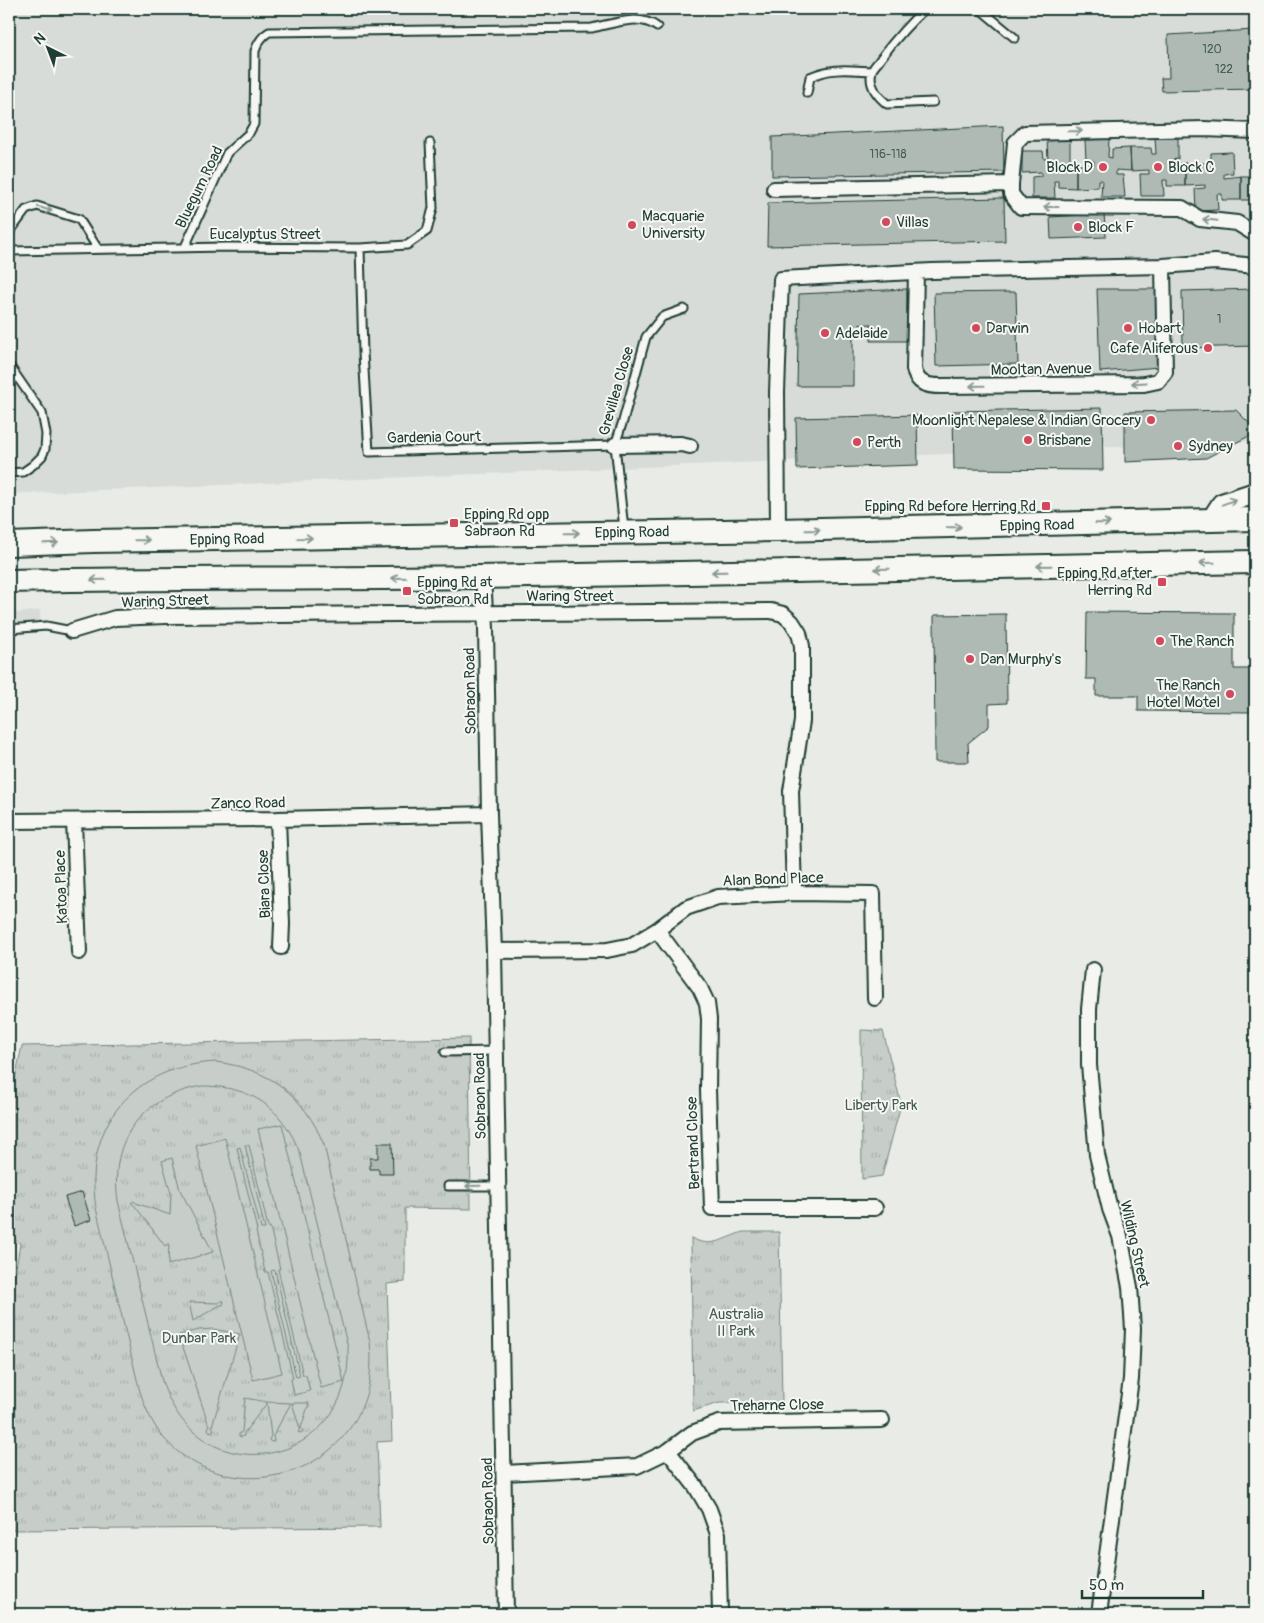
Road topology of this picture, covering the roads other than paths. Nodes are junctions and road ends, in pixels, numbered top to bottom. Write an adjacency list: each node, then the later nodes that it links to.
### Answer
1 (925, 9): 5 (lane)
2 (980, 9): 4 (lane)
3 (657, 27): 14 (lane, Bluegum Road)
4 (1015, 38)
5 (872, 71): 6 (lane); 7 (lane)
6 (807, 94)
7 (933, 102)
8 (1255, 131): 10 (street, one-way to 8)
9 (430, 143): 15 (lane, Eucalyptus Street)
10 (1010, 184): 11 (street); 13 (street, one-way to 10)
11 (774, 189)
12 (9, 234): 16 (lane, one-way to 16)
13 (1255, 234)
14 (185, 247): 15 (lane, Eucalyptus Street); 16 (lane, Eucalyptus Street)
15 (360, 248): 23 (lane, Gardenia Court)
16 (98, 249): 17 (lane, Eucalyptus Street)
17 (9, 251)
18 (1163, 266): 19 (street); 20 (street); 20 (street, Mooltan Avenue, one-way to 20)
19 (1255, 266)
20 (916, 272): 29 (street)
21 (684, 309): 23 (lane, Grevillea Close)
22 (9, 365): 25 (lane)
23 (615, 445): 24 (street); 30 (lane, Grevillea Close)
24 (690, 446)
25 (9, 472)
26 (1255, 493): 28 (main road, one-way to 26)
27 (1255, 519): 28 (main road, Epping Road)
28 (1211, 521): 29 (main road, Epping Road, one-way to 28)
29 (778, 530): 30 (main road, Epping Road)
30 (625, 532): 31 (main road, Epping Road, one-way to 30)
31 (9, 544)
32 (1255, 562): 33 (main road, one-way to 33)
33 (483, 577): 34 (main road, one-way to 34); 35 (street, Sobraon Road)
34 (9, 582)
35 (484, 614): 37 (street, Waring Street); 38 (street, Sobraon Road); 42 (street, Waring Street)
36 (9, 629): 37 (lane)
37 (72, 631)
38 (489, 814): 39 (street, Zanco Road); 45 (street, Sobraon Road)
39 (278, 819): 40 (street, Zanco Road); 44 (street, Biara Close)
40 (74, 821): 41 (street, Zanco Road); 46 (street, Katoa Place)
41 (9, 822)
42 (794, 894): 43 (street, Alan Bond Place); 48 (street, Alan Bond Place)
43 (657, 930): 45 (street, Alan Bond Place); 53 (street, Bertrand Close)
44 (281, 947)
45 (494, 951): 49 (street, Sobraon Road)
46 (79, 952)
47 (1093, 970): 59 (street, Wilding Street)
48 (876, 998)
49 (495, 1051): 50 (lane); 52 (street, Sobraon Road)
50 (445, 1052)
51 (448, 1186): 52 (lane, one-way to 51)
52 (498, 1186): 56 (street, Sobraon Road)
53 (875, 1208)
54 (882, 1420): 55 (street, Treharne Close)
55 (668, 1451): 56 (street, Treharne Close); 58 (street)
56 (504, 1473): 57 (street, Sobraon Road)
57 (506, 1614)
58 (720, 1614)
59 (1099, 1614)

